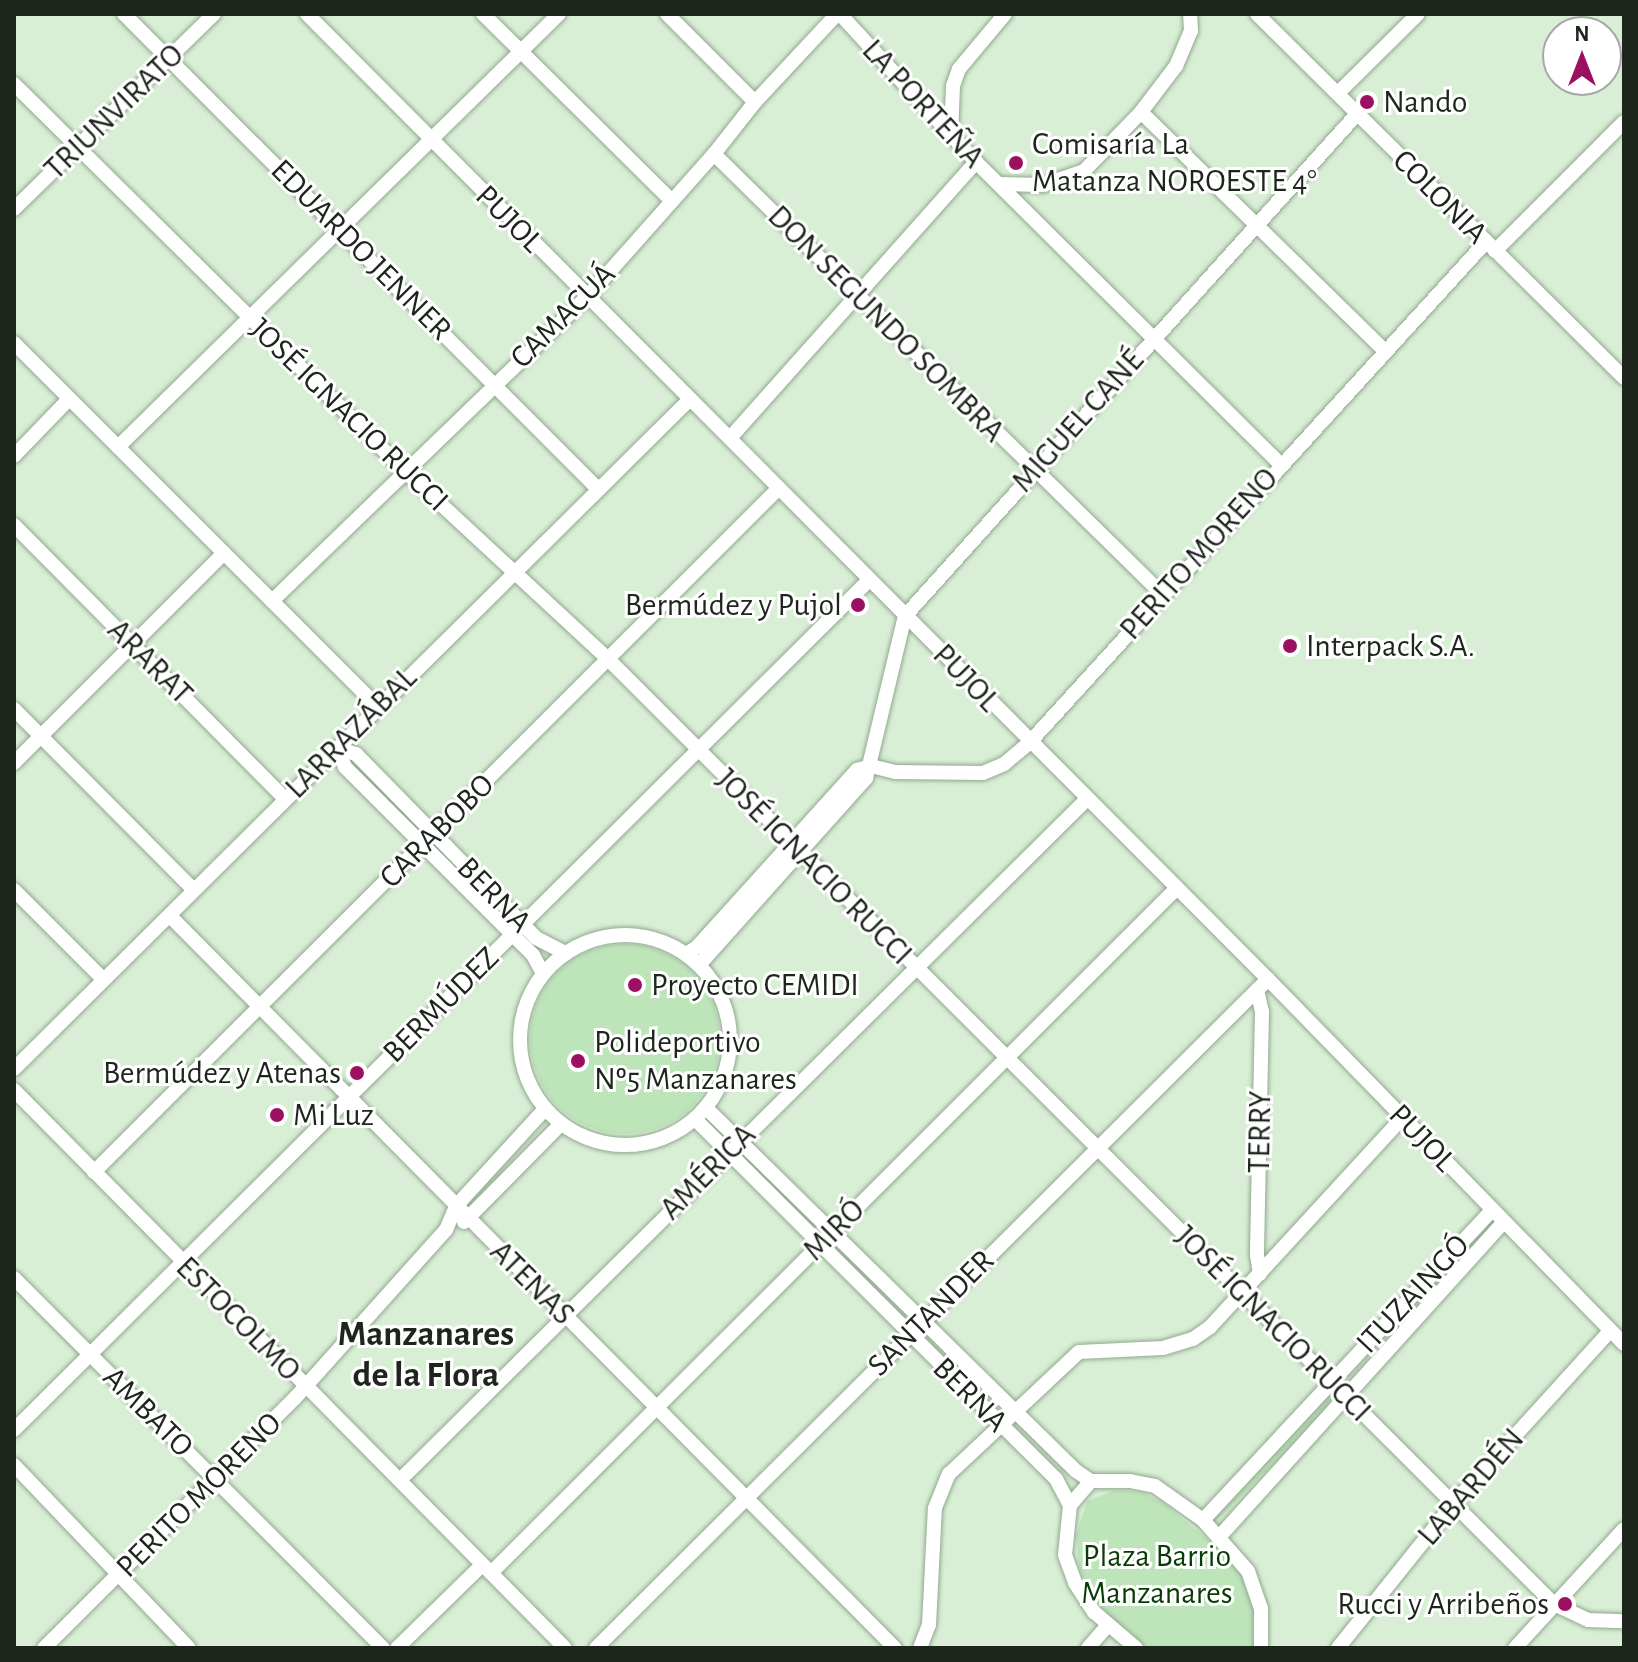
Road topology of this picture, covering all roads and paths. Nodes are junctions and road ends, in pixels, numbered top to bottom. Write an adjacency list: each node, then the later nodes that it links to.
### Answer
1 (124, 14): 13 (street, EDUARDO JENNER)
2 (214, 14): 13 (street, TRIUNVIRATO)
3 (307, 14): 21 (street, PUJOL)
4 (483, 14): 12 (street)
5 (559, 14): 12 (street)
6 (667, 14): 16 (street)
7 (838, 14): 16 (street, CAMACUÁ); 20 (street, LA PORTEÑA)
8 (1005, 14): 20 (street)
9 (1190, 14): 17 (street)
10 (1257, 14): 15 (street, COLONIA)
11 (1418, 14): 15 (street)
12 (521, 52): 21 (street); 26 (street)
13 (169, 59): 22 (street, TRIUNVIRATO); 29 (street, EDUARDO JENNER)
14 (14, 84): 22 (street, JOSÉ IGNACIO RUCCI)
15 (1338, 93): 18 (street, COLONIA)
16 (755, 102): 23 (street, CAMACUÁ)
17 (1141, 112): 25 (street); 28 (street)
18 (1357, 114): 28 (street, MIGUEL CANÉ); 30 (street, COLONIA)
19 (1624, 122): 30 (street, PERITO MORENO)
20 (951, 136): 24 (street, LA PORTEÑA)
21 (430, 141): 29 (street); 32 (street, PUJOL)
22 (78, 147): 27 (street, TRIUNVIRATO); 33 (street, JOSÉ IGNACIO RUCCI)
23 (714, 154): 26 (street, CAMACUÁ); 31 (street, DON SEGUNDO SOMBRA)
24 (976, 162): 25 (street, LA PORTEÑA); 31 (street)
25 (999, 184): 34 (street, LA PORTEÑA)
26 (671, 200): 32 (street, CAMACUÁ)
27 (14, 209)
28 (1255, 225): 34 (street, MIGUEL CANÉ); 36 (street)
29 (339, 228): 33 (street); 38 (street, EDUARDO JENNER)
30 (1490, 247): 36 (street, PERITO MORENO); 37 (street, COLONIA)
31 (859, 295): 41 (street); 46 (street, DON SEGUNDO SOMBRA)
32 (587, 297): 38 (street, CAMACUÁ); 40 (street, PUJOL)
33 (248, 318): 42 (street); 45 (street, JOSÉ IGNACIO RUCCI)
34 (1154, 337): 44 (street, LA PORTEÑA); 46 (street, MIGUEL CANÉ)
35 (14, 343): 39 (street)
36 (1384, 350): 44 (street, PERITO MORENO)
37 (1624, 378)
38 (495, 385): 45 (street, CAMACUÁ); 47 (street, EDUARDO JENNER)
39 (69, 399): 42 (street); 43 (street)
40 (690, 399): 41 (street, PUJOL); 47 (street, LARRAZÁBAL)
41 (730, 438): 48 (street, PUJOL)
42 (118, 447): 50 (street)
43 (14, 456)
44 (1280, 464): 53 (street, PERITO MORENO)
45 (405, 471): 51 (street, JOSÉ IGNACIO RUCCI); 54 (street, CAMACUÁ)
46 (1034, 471): 53 (street, DON SEGUNDO SOMBRA); 55 (street, MIGUEL CANÉ)
47 (597, 488): 51 (street, LARRAZÁBAL)
48 (779, 488): 52 (street, PUJOL); 57 (street, CARABOBO)
49 (14, 525): 56 (street, ARARAT)
50 (224, 553): 54 (street); 56 (street)
51 (515, 570): 57 (street, JOSÉ IGNACIO RUCCI); 58 (street, LARRAZÁBAL)
52 (869, 580): 55 (street, PUJOL); 63 (street, BERMÚDEZ)
53 (1162, 594): 61 (street, PERITO MORENO)
54 (272, 601): 58 (street)
55 (905, 616): 61 (street, PUJOL); 65 (street, MIGUEL CANÉ)
56 (132, 644): 60 (street); 66 (street, ARARAT)
57 (609, 660): 63 (street, JOSÉ IGNACIO RUCCI); 68 (street, CARABOBO)
58 (377, 706): 62 (street, LARRAZÁBAL)
59 (14, 709): 60 (street)
60 (41, 736): 64 (street); 73 (street)
61 (1029, 743): 65 (street, PERITO MORENO); 67 (street, PUJOL)
62 (337, 748): 66 (street, LARRAZÁBAL); 68 (street, BERNA); 69 (street, BERNA)
63 (697, 750): 70 (street, JOSÉ IGNACIO RUCCI); 75 (street, BERMÚDEZ)
64 (14, 763)
65 (871, 766): 70 (street)
66 (285, 799): 73 (street, LARRAZÁBAL)
67 (1087, 799): 71 (street, PUJOL); 79 (street, AMÉRICA)
68 (433, 834): 69 (street, CARABOBO); 75 (street, BERNA)
69 (421, 845): 75 (street, BERNA); 83 (street, CARABOBO)
70 (797, 848): 77 (street); 78 (street); 79 (street, JOSÉ IGNACIO RUCCI)
71 (1177, 888): 82 (street, PUJOL); 84 (street, MIRÓ)
72 (14, 890): 81 (street)
73 (194, 890): 74 (street, LARRAZÁBAL)
74 (170, 916): 81 (street, LARRAZÁBAL); 83 (street, ATENAS)
75 (517, 929): 76 (street, BERNA); 80 (street, BERNA); 87 (street, BERMÚDEZ)
76 (566, 953): 77 (street, BERNA); 80 (street, BERNA)
77 (686, 954): 78 (street, BERNA)
78 (699, 965): 88 (street, BERNA)
79 (915, 968): 84 (street, JOSÉ IGNACIO RUCCI); 93 (street, AMÉRICA)
80 (543, 974): 89 (street, BERNA)
81 (103, 979): 85 (street, LARRAZÁBAL)
82 (1262, 985): 90 (street, PUJOL); 94 (street, SANTANDER); 105 (street, TERRY)
83 (260, 1009): 87 (street, ATENAS); 96 (street, CARABOBO)
84 (1006, 1058): 94 (street, JOSÉ IGNACIO RUCCI); 102 (street, MIRÓ)
85 (14, 1069)
86 (14, 1090): 96 (street, ESTOCOLMO)
87 (349, 1099): 97 (street, ATENAS); 104 (street, BERMÚDEZ)
88 (706, 1108): 91 (street, BERNA); 93 (street, BERNA)
89 (545, 1109): 92 (street, BERNA); 97 (street, PERITO MORENO)
90 (1402, 1118): 98 (street, PUJOL); 105 (street)
91 (695, 1119): 92 (street, BERNA); 95 (street, BERNA)
92 (561, 1124): 99 (street, PERITO MORENO)
93 (739, 1140): 95 (street, AMÉRICA); 102 (street, BERNA)
94 (1098, 1149): 107 (street, JOSÉ IGNACIO RUCCI); 109 (street, SANTANDER)
95 (728, 1152): 103 (street, BERNA); 108 (street, AMÉRICA)
96 (94, 1172): 104 (street, ESTOCOLMO)
97 (456, 1206): 99 (street, ATENAS); 101 (street, PERITO MORENO)
98 (1492, 1210): 100 (street, PUJOL); 114 (street, ITUZAINGÓ)
99 (470, 1219): 101 (street, PERITO MORENO); 108 (street, ATENAS)
100 (1504, 1222): 110 (street, PUJOL); 116 (street, ITUZAINGÓ)
101 (446, 1230): 115 (street, PERITO MORENO)
102 (832, 1232): 103 (street, MIRÓ); 109 (street, BERNA)
103 (820, 1244): 111 (street, BERNA); 117 (street, MIRÓ)
104 (184, 1264): 113 (street, BERMÚDEZ); 115 (street, ESTOCOLMO)
105 (1260, 1274): 107 (street)
106 (14, 1278): 113 (street, AMBATO)
107 (1242, 1295): 114 (street, JOSÉ IGNACIO RUCCI); 118 (street)
108 (563, 1314): 117 (street, ATENAS); 123 (street, AMÉRICA)
109 (921, 1322): 111 (street, SANTANDER); 118 (street, BERNA)
110 (1610, 1331): 112 (street, PUJOL); 126 (street, LABARDÉN)
111 (909, 1334): 119 (street, BERNA); 125 (street, SANTANDER)
112 (1624, 1344)
113 (91, 1354): 120 (street, BERMÚDEZ); 122 (street, AMBATO)
114 (1331, 1383): 116 (street, JOSÉ IGNACIO RUCCI); 128 (street, ITUZAINGÓ)
115 (304, 1385): 122 (street, PERITO MORENO); 123 (street, ESTOCOLMO)
116 (1346, 1397): 126 (street, JOSÉ IGNACIO RUCCI); 130 (street, ITUZAINGÓ)
117 (657, 1405): 125 (street, ATENAS); 131 (street, MIRÓ)
118 (1013, 1412): 119 (street); 124 (street, BERNA)
119 (1000, 1425): 127 (street, BERNA); 144 (street)
120 (14, 1430)
121 (14, 1465): 132 (street)
122 (215, 1479): 132 (street, PERITO MORENO); 140 (street, AMBATO)
123 (400, 1480): 131 (street, ESTOCOLMO)
124 (1091, 1481): 127 (street); 128 (street)
125 (749, 1499): 136 (street, SANTANDER); 143 (street, ATENAS)
126 (1454, 1503): 133 (street, JOSÉ IGNACIO RUCCI); 147 (street, LABARDÉN)
127 (1070, 1505): 135 (street)
128 (1203, 1520): 130 (street)
129 (1624, 1529): 133 (street)
130 (1220, 1536): 146 (street)
131 (486, 1569): 141 (street, MIRÓ); 142 (street, ESTOCOLMO)
132 (121, 1573): 138 (street, PERITO MORENO); 139 (street)
133 (1554, 1604): 134 (street, JOSÉ IGNACIO RUCCI); 148 (street)
134 (1624, 1621)
135 (1107, 1626): 137 (street); 145 (street)
136 (603, 1645)
137 (1125, 1645)
138 (44, 1648)
139 (189, 1648)
140 (383, 1648)
141 (397, 1648)
142 (565, 1648)
143 (895, 1648)
144 (920, 1648)
145 (1088, 1648)
146 (1261, 1648)
147 (1338, 1648)
148 (1515, 1648)

